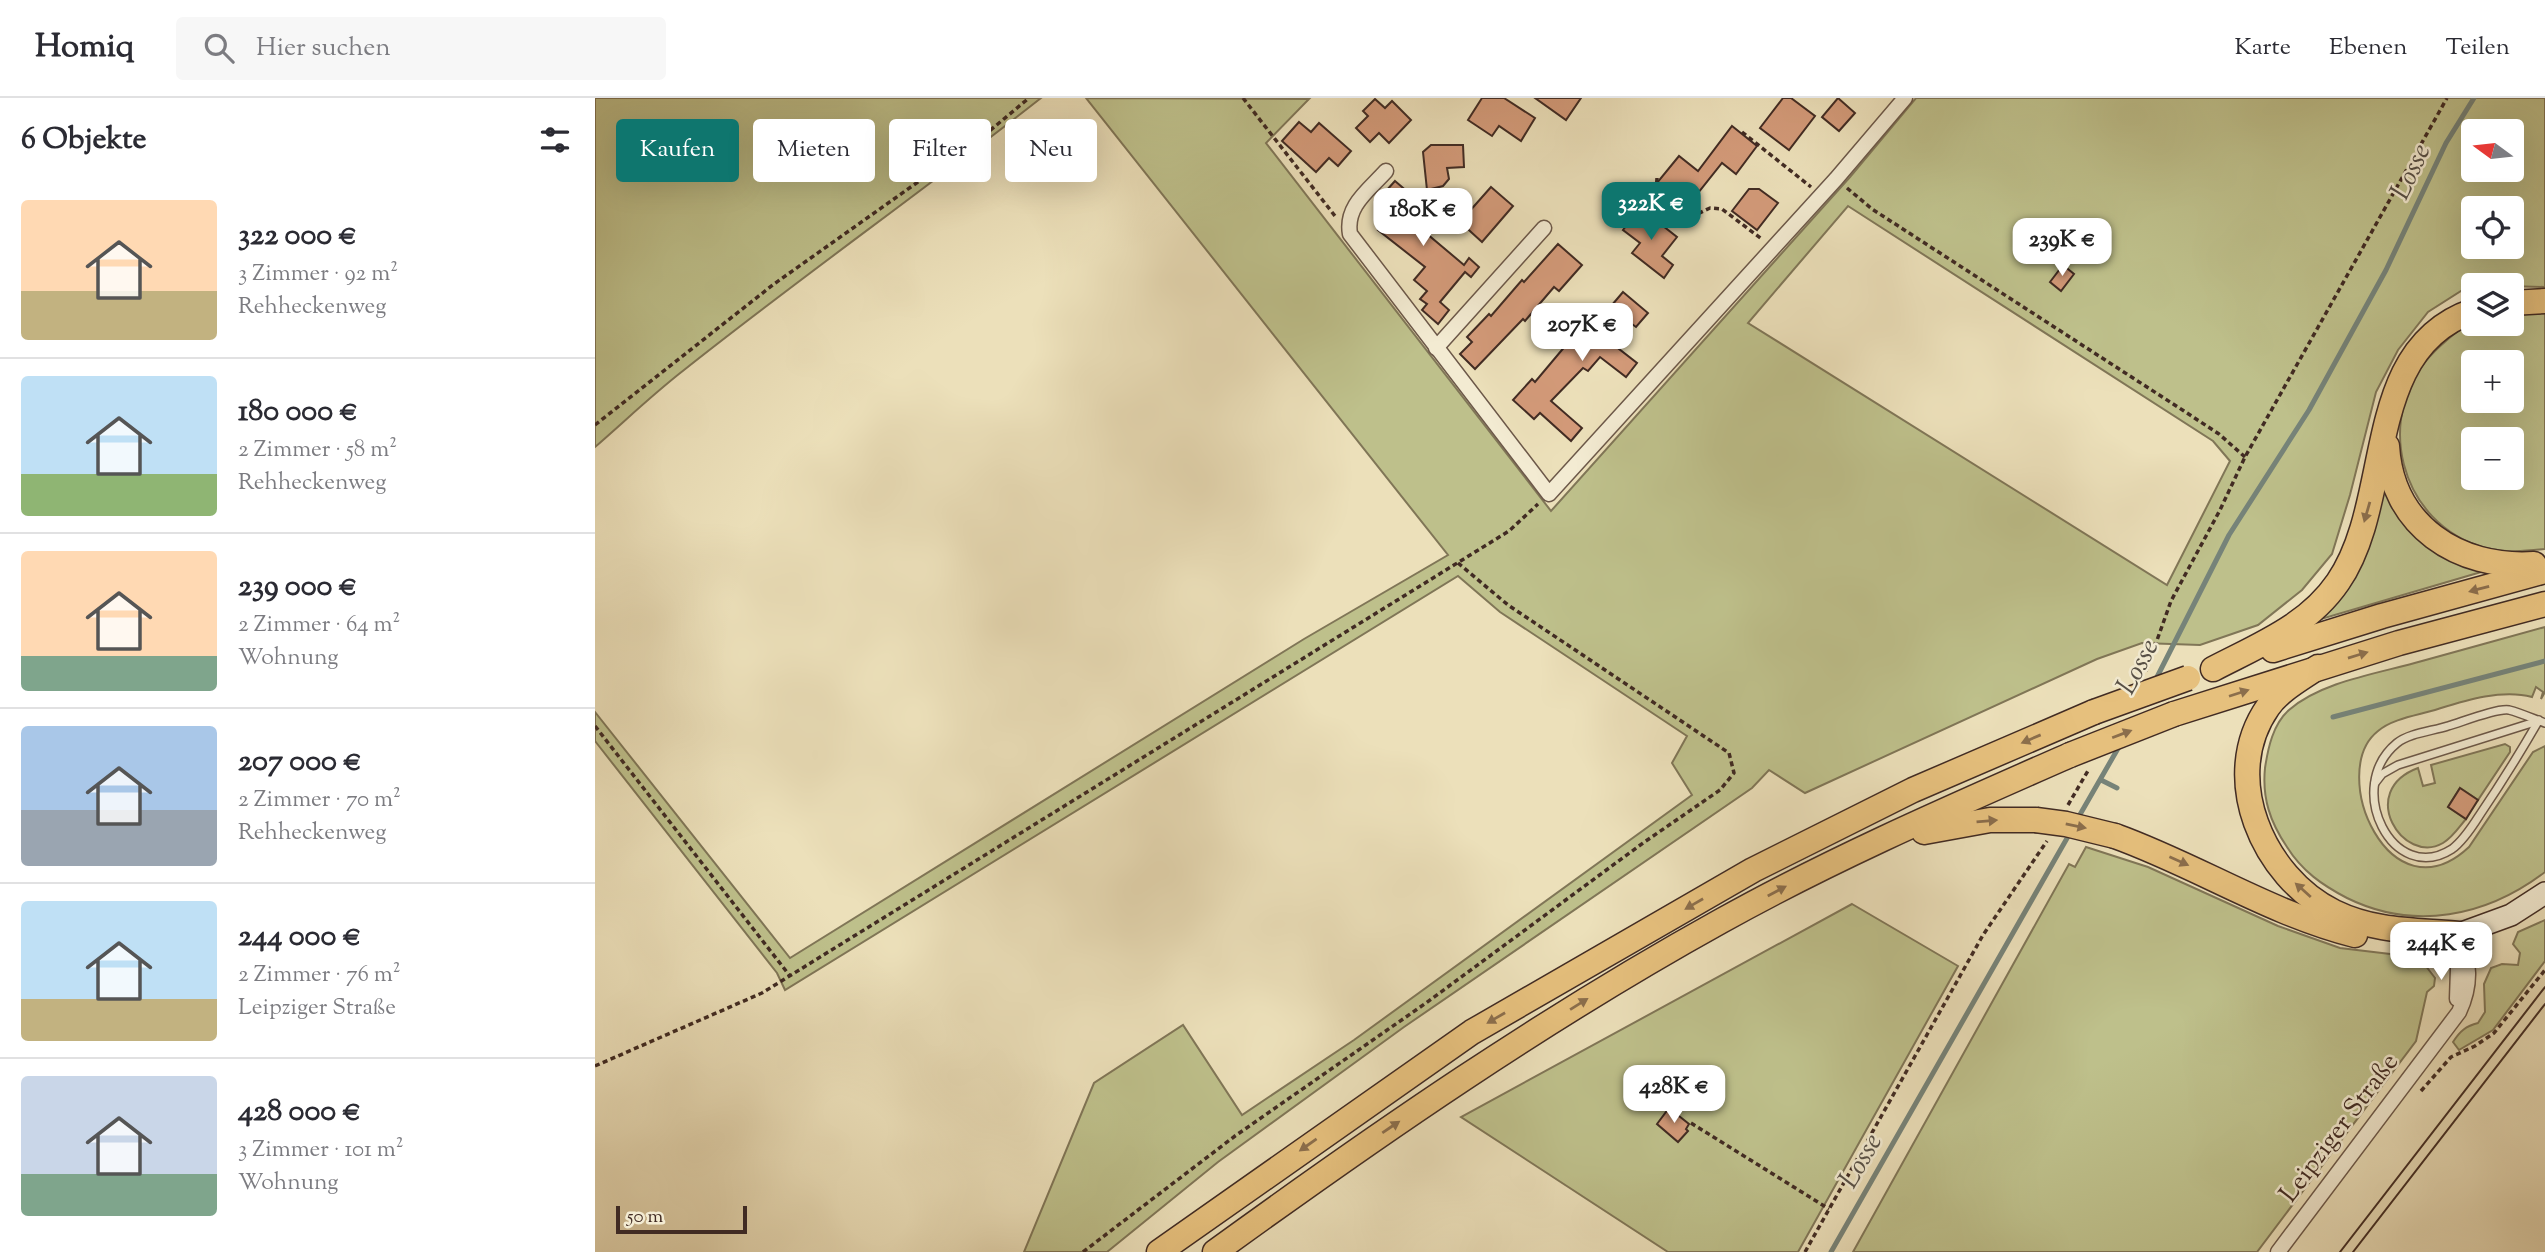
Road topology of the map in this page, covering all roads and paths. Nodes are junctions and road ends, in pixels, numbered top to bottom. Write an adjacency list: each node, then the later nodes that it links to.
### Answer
1 (1029, 98): 18 (path)
2 (1243, 98): 12 (path)
3 (1905, 98): 8 (street)
4 (2447, 98): 19 (path)
5 (1742, 132): 9 (path)
6 (1386, 171): 12 (street)
7 (1657, 178): 11 (path)
8 (1836, 179): 19 (path); 20 (street)
9 (1809, 186)
10 (1544, 228): 16 (street)
11 (1754, 232)
12 (1350, 234): 16 (street)
13 (2545, 301): 14 (highway)
14 (2524, 302)
15 (2461, 317): 17 (highway)
16 (1436, 348): 20 (street)
17 (2387, 422): 22 (highway); 27 (highway, one-way to 27)
18 (595, 425)
19 (2245, 457): 25 (path)
20 (1549, 494): 21 (path)
21 (1458, 563): 36 (path); 41 (path)
22 (2545, 564)
23 (2545, 571): 27 (highway, one-way to 27)
24 (2545, 604): 26 (highway, one-way to 24)
25 (2153, 656)
26 (2318, 667): 31 (highway, one-way to 26, bridge); 34 (highway, one-way to 26)
27 (2213, 669): 42 (highway, one-way to 42, bridge)
28 (2542, 722): 30 (lane); 30 (lane); 30 (lane)
29 (595, 726): 36 (path)
30 (2373, 785)
31 (1872, 843): 34 (highway, one-way to 34, bridge); 43 (highway, one-way to 31)
32 (2040, 853): 40 (path)
33 (2545, 893): 34 (main road)
34 (2459, 934): 45 (street, Leipziger Straße)
35 (2545, 970): 38 (path)
36 (790, 976): 37 (path)
37 (595, 1066)
38 (2418, 1095)
39 (1691, 1123): 40 (path)
40 (1829, 1209): 44 (path)
41 (1083, 1252)
42 (1159, 1252)
43 (1215, 1252)
44 (1805, 1252)
45 (2278, 1252)

